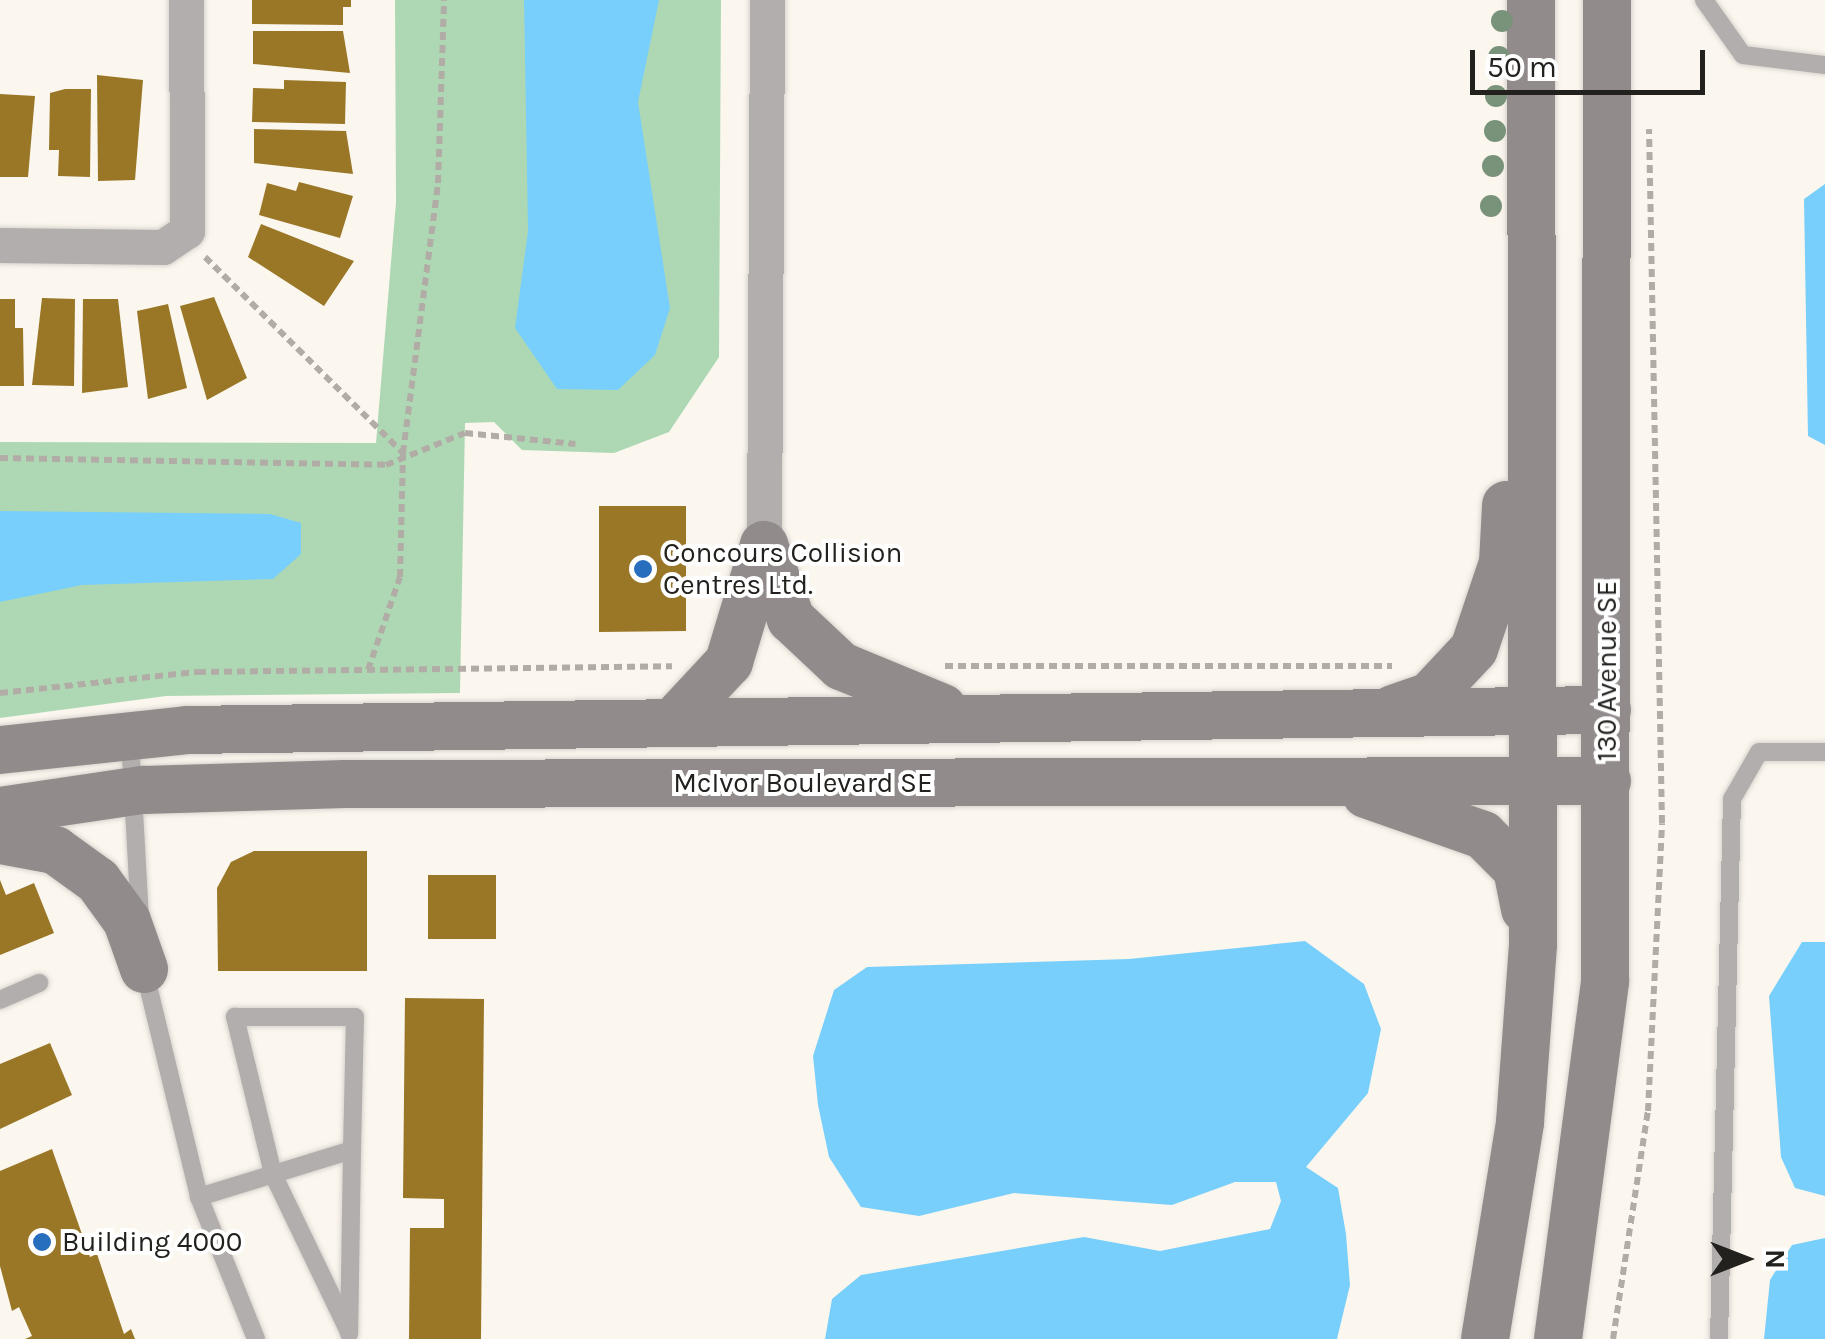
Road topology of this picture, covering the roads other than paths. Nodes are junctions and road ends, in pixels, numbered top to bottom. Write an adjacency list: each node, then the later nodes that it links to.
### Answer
1 (186, 0): 8 (street)
2 (767, 0): 9 (street)
3 (1531, 0): 7 (main road)
4 (1607, 0): 10 (main road, 130 Avenue SE)
5 (1704, 0): 6 (lane)
6 (1825, 65)
7 (1530, 88): 11 (main road); 12 (main road)
8 (0, 245)
9 (764, 545): 13 (main road); 14 (main road)
10 (1607, 710): 11 (main road); 19 (main road, 130 Avenue SE)
11 (1536, 711): 12 (main road); 18 (main road)
12 (1382, 713): 13 (main road)
13 (960, 715): 14 (main road)
14 (673, 722): 15 (main road)
15 (130, 734): 16 (main road); 21 (lane)
16 (0, 750)
17 (1825, 752): 35 (lane)
18 (1535, 781): 19 (main road, McIvor Boulevard SE); 20 (main road, McIvor Boulevard SE); 24 (main road)
19 (1607, 781): 34 (main road, 130 Avenue SE)
20 (1330, 782): 21 (main road, McIvor Boulevard SE); 24 (main road)
21 (132, 792): 22 (main road, McIvor Boulevard SE); 25 (lane)
22 (0, 810)
23 (0, 840): 25 (main road)
24 (1533, 944): 33 (main road)
25 (144, 970): 30 (lane)
26 (39, 983): 27 (lane)
27 (0, 1000)
28 (352, 1150): 29 (lane); 29 (lane); 31 (lane)
29 (273, 1174): 30 (lane); 31 (lane)
30 (199, 1197): 32 (lane)
31 (349, 1335)
32 (256, 1339)
33 (1486, 1339)
34 (1558, 1339)
35 (1719, 1339)

